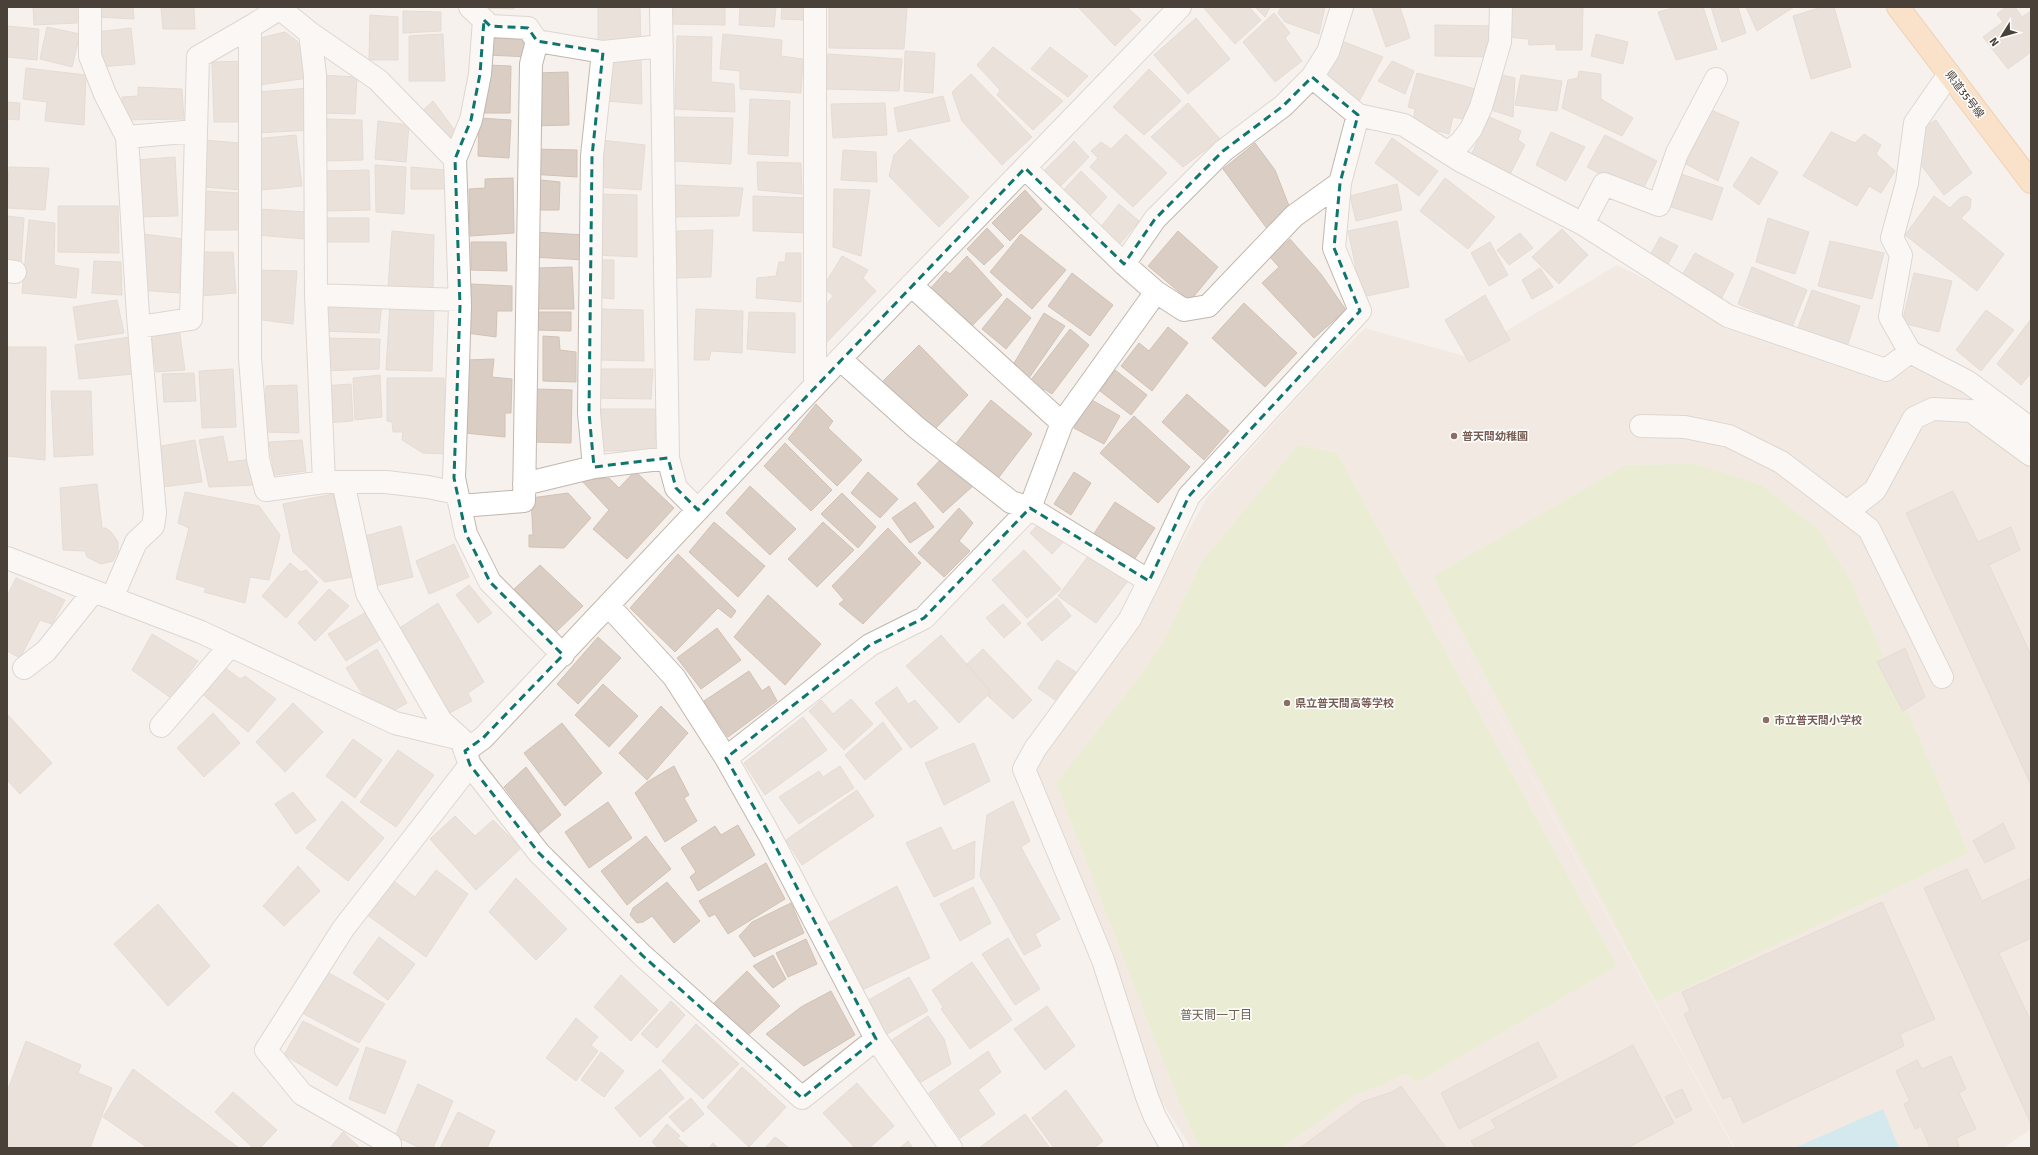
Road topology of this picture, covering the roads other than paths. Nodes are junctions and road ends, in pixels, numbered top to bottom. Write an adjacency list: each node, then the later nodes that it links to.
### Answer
1 (90, 7): 20 (street)
2 (661, 7): 13 (street)
3 (815, 7): 35 (street)
4 (1180, 7): 23 (street)
5 (1342, 7): 16 (street)
6 (1501, 7): 21 (street)
7 (1898, 7): 15 (main road, 県道35号線)
8 (279, 8): 10 (street); 11 (street)
9 (477, 14): 12 (street); 22 (street)
10 (250, 27): 19 (street); 42 (street)
11 (310, 33): 22 (street); 30 (street)
12 (537, 41): 14 (street); 43 (street)
13 (662, 46): 14 (street); 40 (street)
14 (603, 52): 41 (street)
15 (1949, 74): 24 (main road, 県道35号線); 33 (street)
16 (1312, 77): 18 (street); 27 (street)
17 (1716, 79): 26 (street)
18 (1358, 115): 21 (street); 25 (street)
19 (196, 131): 20 (street); 32 (street)
20 (127, 137): 32 (street)
21 (1448, 153): 26 (street)
22 (455, 159): 31 (street)
23 (1025, 168): 27 (street); 28 (street)
24 (2031, 182)
25 (1340, 183): 29 (street); 49 (street)
26 (1582, 224): 33 (street)
27 (1124, 264): 29 (street)
28 (911, 285): 34 (street); 36 (street)
29 (1156, 292): 36 (street)
30 (316, 295): 31 (street); 42 (street)
31 (460, 300): 44 (street)
32 (139, 327): 50 (street)
33 (1910, 352): 38 (street)
34 (840, 359): 35 (street); 45 (street)
35 (815, 385): 46 (street)
36 (1062, 424): 45 (street)
37 (1641, 426): 47 (street)
38 (2031, 429)
39 (2031, 455): 47 (street)
40 (668, 458): 41 (street); 46 (street)
41 (594, 467): 43 (street)
42 (334, 482): 44 (street); 57 (street)
43 (524, 484): 44 (street)
44 (459, 500): 53 (street)
45 (1030, 508): 49 (street); 58 (street)
46 (698, 510): 51 (street)
47 (1848, 512): 55 (street)
48 (7, 558): 50 (street)
49 (1149, 581): 62 (street)
50 (103, 595): 52 (street); 54 (street)
51 (608, 605): 53 (street); 58 (street)
52 (230, 646): 56 (street); 57 (street)
53 (563, 655): 57 (street)
54 (24, 668)
55 (1942, 677)
56 (161, 726)
57 (465, 752): 59 (street); 60 (street)
58 (726, 758): 59 (street)
59 (876, 1039): 61 (street)
60 (390, 1148)
61 (951, 1148)
62 (1172, 1148)

